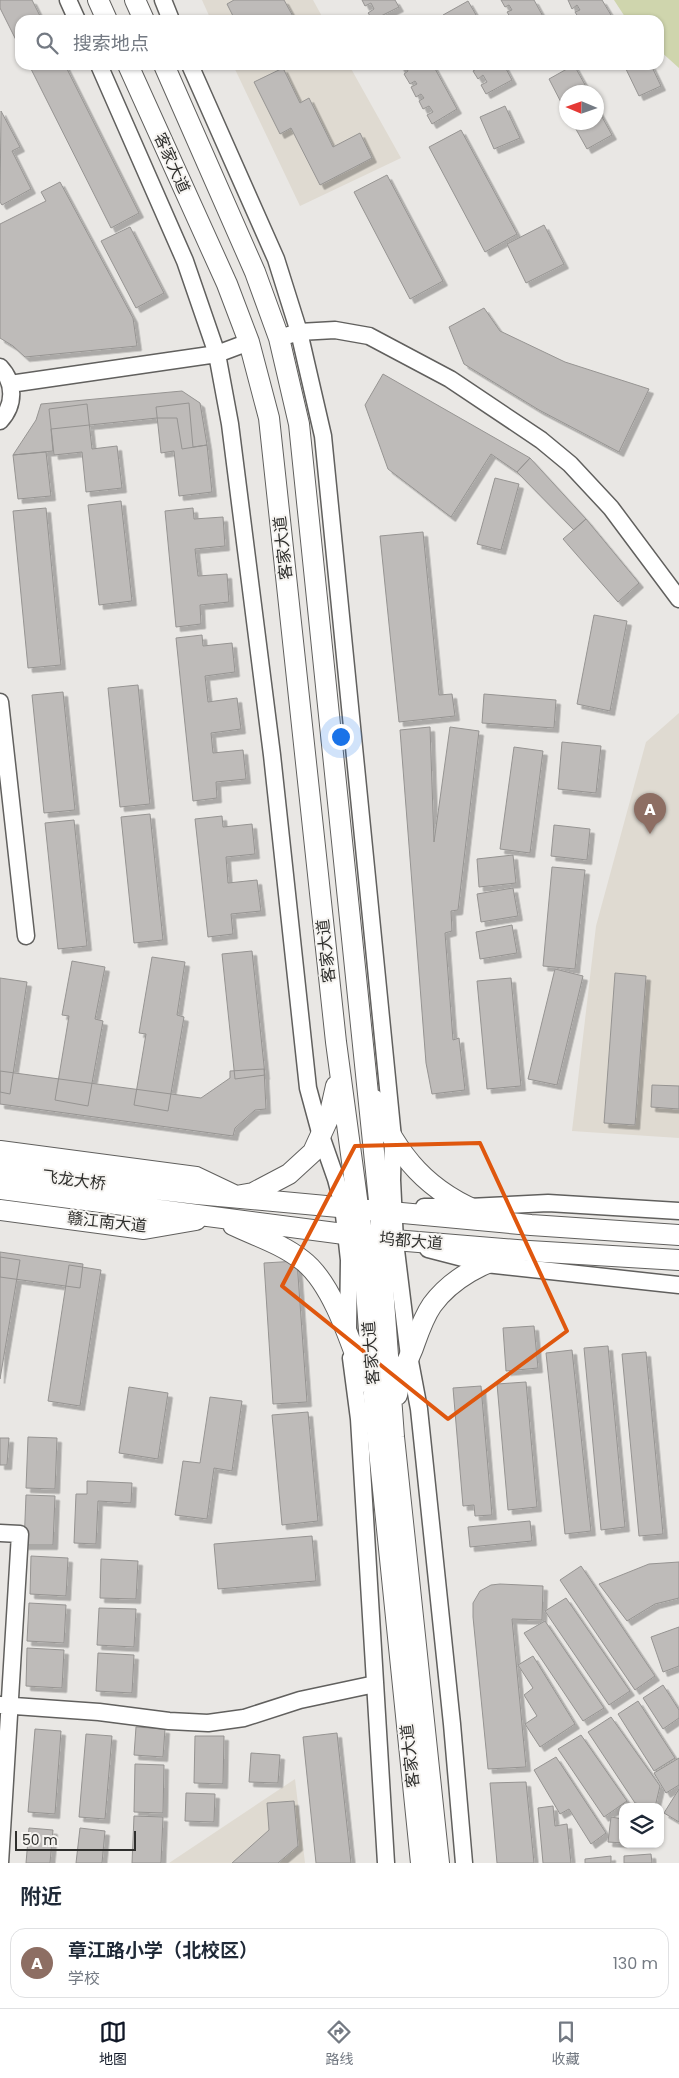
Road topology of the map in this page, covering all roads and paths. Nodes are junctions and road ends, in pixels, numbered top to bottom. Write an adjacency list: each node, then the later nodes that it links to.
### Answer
1 (68, 0): 5 (street)
2 (98, 0): 6 (main road)
3 (135, 0): 7 (main road)
4 (163, 0): 8 (street)
5 (76, 15)
6 (105, 15)
7 (142, 15)
8 (169, 15)
9 (101, 70): 16 (street)
10 (130, 70): 15 (main road, 客家大道)
11 (166, 70): 14 (main road, 客家大道)
12 (192, 70): 13 (street)
13 (299, 332): 14 (street); 20 (street); 26 (street)
14 (279, 338): 24 (main road, 客家大道)
15 (249, 342): 16 (street); 23 (main road, 客家大道)
16 (217, 354): 18 (street); 25 (street)
17 (0, 367): 18 (street)
18 (10, 384): 19 (street)
19 (0, 421)
20 (679, 598)
21 (0, 702): 22 (street)
22 (26, 936)
23 (336, 1042): 25 (main road); 32 (main road, 客家大道)
24 (364, 1064): 26 (main road); 35 (main road, 客家大道)
25 (321, 1136): 30 (main road); 32 (street)
26 (393, 1138): 33 (main road); 35 (street)
27 (0, 1151): 30 (main road)
28 (0, 1171): 31 (main road, 飞龙大桥)
29 (0, 1189): 31 (main road, 飞龙大桥)
30 (236, 1196): 31 (main road, 坞都大道); 32 (main road, 坞都大道)
31 (146, 1198): 37 (main road, 坞都大道)
32 (350, 1207): 35 (main road, 坞都大道); 39 (main road, 客家大道)
33 (468, 1207): 35 (street); 36 (street); 38 (main road)
34 (0, 1210): 37 (main road, 赣江南大道)
35 (388, 1210): 38 (main road, 坞都大道); 41 (main road, 客家大道)
36 (679, 1211)
37 (214, 1217): 39 (main road, 坞都大道); 46 (main road)
38 (530, 1225): 40 (main road, 坞都大道)
39 (354, 1235): 41 (main road, 坞都大道); 46 (street); 48 (main road, 客家大道)
40 (679, 1235)
41 (391, 1240): 42 (main road, 坞都大道); 44 (street); 47 (street); 49 (main road, 客家大道)
42 (529, 1251): 43 (main road, 坞都大道); 44 (main road)
43 (679, 1260)
44 (486, 1264): 45 (street); 47 (main road)
45 (679, 1285)
46 (348, 1334): 48 (main road); 51 (street)
47 (409, 1356): 49 (main road); 57 (street)
48 (375, 1411): 55 (main road, 客家大道)
49 (394, 1437): 56 (main road, 客家大道)
50 (0, 1533): 52 (street)
51 (375, 1684): 52 (street); 54 (street)
52 (5, 1705): 53 (street)
53 (0, 1863)
54 (386, 1863)
55 (421, 1863)
56 (439, 1863)
57 (464, 1863)

